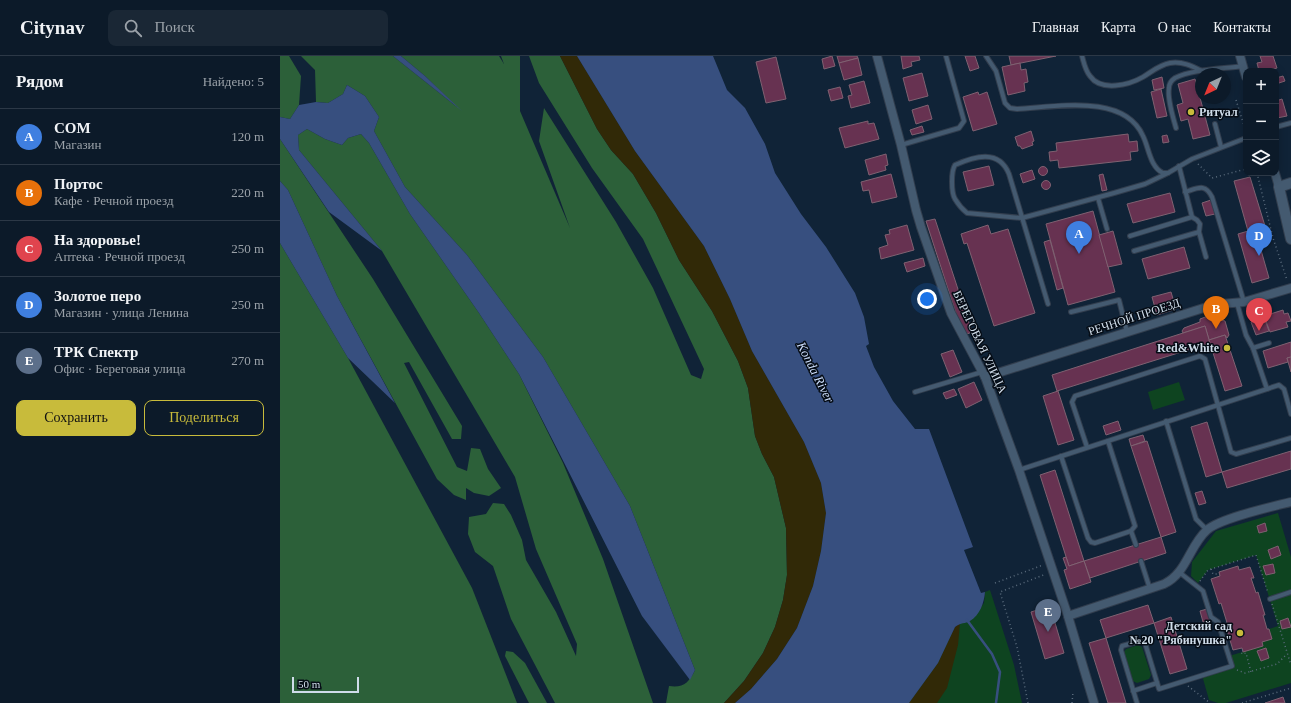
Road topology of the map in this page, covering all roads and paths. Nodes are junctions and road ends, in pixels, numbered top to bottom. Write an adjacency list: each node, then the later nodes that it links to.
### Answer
1 (877, 56): 17 (street, БЕРЕГОВАЯ УЛИЦА)
2 (946, 56): 17 (lane)
3 (986, 56): 22 (lane)
4 (1082, 56): 7 (lane)
5 (1240, 56): 6 (street)
6 (1243, 66): 8 (lane)
7 (1195, 68)
8 (1230, 68)
9 (1195, 73): 15 (lane)
10 (1236, 100): 11 (path)
11 (1243, 122)
12 (1291, 123): 14 (lane)
13 (1215, 124): 18 (lane)
14 (1279, 126)
15 (1176, 128)
16 (1243, 139): 18 (lane)
17 (902, 145): 44 (street, БЕРЕГОВАЯ УЛИЦА)
18 (1222, 147): 19 (lane)
19 (1192, 158): 20 (lane); 21 (path)
20 (1179, 166): 22 (lane); 27 (lane)
21 (1243, 170)
22 (1168, 173): 28 (lane)
23 (1258, 176): 37 (path)
24 (1276, 176): 26 (street)
25 (1291, 183): 26 (main road)
26 (1279, 186): 34 (main road)
27 (1186, 192): 29 (lane); 38 (lane)
28 (1098, 198): 30 (lane); 31 (lane)
29 (1192, 217): 32 (lane); 33 (lane)
30 (1022, 218): 30 (lane); 39 (lane)
31 (1107, 229)
32 (1199, 232): 35 (lane); 36 (lane)
33 (1130, 236)
34 (1291, 239)
35 (1134, 251)
36 (1206, 257)
37 (1291, 288): 38 (street, РЕЧНОЙ ПРОЕЗД)
38 (1240, 303): 41 (street, РЕЧНОЙ ПРОЕЗД); 43 (lane)
39 (1048, 304)
40 (1071, 312): 41 (lane)
41 (1127, 332): 44 (street, РЕЧНОЙ ПРОЕЗД)
42 (1269, 343): 43 (lane)
43 (1253, 348): 45 (lane)
44 (984, 375): 46 (lane); 54 (street, БЕРЕГОВАЯ УЛИЦА)
45 (1267, 389): 47 (lane); 48 (lane)
46 (915, 392)
47 (1218, 405): 49 (lane); 50 (lane); 52 (lane)
48 (1291, 414)
49 (1166, 421): 51 (lane); 56 (lane)
50 (1291, 438)
51 (1108, 441): 52 (lane); 57 (lane)
52 (1087, 447): 53 (lane)
53 (1061, 456): 54 (lane); 57 (lane)
54 (1019, 470): 60 (street, БЕРЕГОВАЯ УЛИЦА)
55 (1291, 502): 56 (street)
56 (1207, 530): 63 (street)
57 (1131, 531): 58 (lane)
58 (1136, 545)
59 (1141, 561): 67 (lane)
60 (1050, 562): 62 (street, БЕРЕГОВАЯ УЛИЦА); 65 (path)
61 (1211, 569): 64 (path); 66 (path); 69 (path)
62 (1053, 571): 70 (street, БЕРЕГОВАЯ УЛИЦА); 81 (path)
63 (1180, 572): 66 (lane); 67 (street)
64 (1219, 574)
65 (995, 583)
66 (1196, 585): 73 (lane)
67 (1150, 589): 70 (street)
68 (1291, 592): 69 (lane)
69 (1270, 599): 72 (path)
70 (1068, 616): 83 (street, БЕРЕГОВАЯ УЛИЦА)
71 (1243, 650): 75 (path)
72 (1287, 654): 74 (path); 75 (path)
73 (1232, 666): 75 (path); 76 (lane)
74 (1291, 666)
75 (1251, 672)
76 (1185, 681): 77 (lane); 85 (path)
77 (1157, 683): 79 (lane); 79 (lane)
78 (1291, 688): 86 (path)
79 (1133, 691): 84 (lane)
80 (1073, 692): 82 (path)
81 (1028, 703)
82 (1072, 703)
83 (1094, 703)
84 (1137, 703)
85 (1210, 703)
86 (1242, 703)

